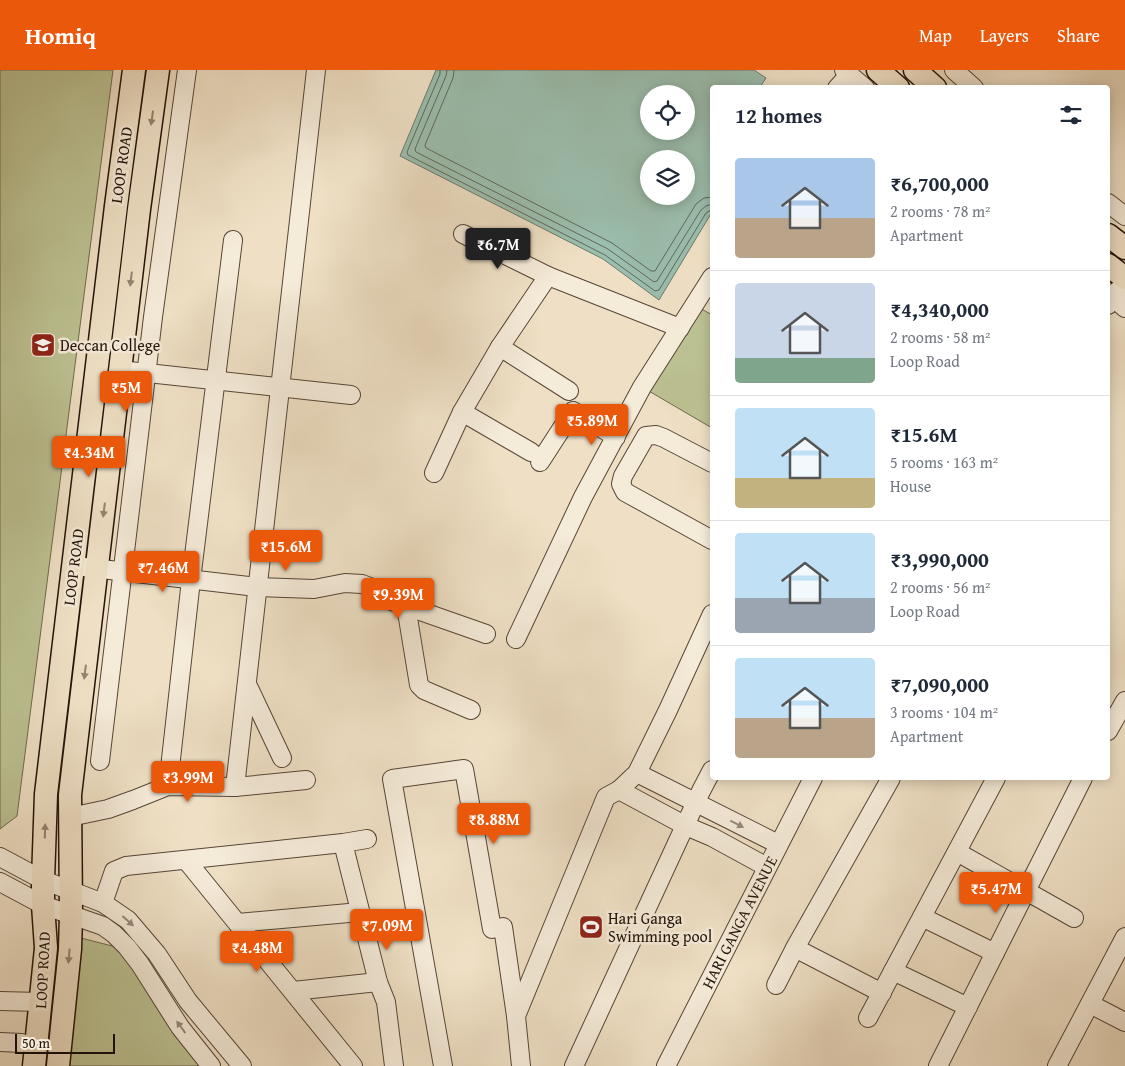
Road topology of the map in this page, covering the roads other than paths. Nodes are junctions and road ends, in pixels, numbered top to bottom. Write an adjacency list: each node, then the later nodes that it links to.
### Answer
1 (134, 70): 39 (main road, LOOP ROAD)
2 (158, 70): 28 (main road, LOOP ROAD, one-way to 28)
3 (187, 70): 29 (street)
4 (316, 70): 31 (street)
5 (878, 70): 11 (main road)
6 (915, 70): 12 (main road)
7 (954, 70): 13 (street)
8 (847, 72): 9 (street); 10 (street)
9 (839, 85)
10 (862, 85)
11 (895, 85)
12 (932, 85)
13 (971, 85)
14 (1110, 204): 15 (street)
15 (1125, 216)
16 (463, 234): 21 (street)
17 (1110, 237): 19 (main road)
18 (233, 240): 30 (street)
19 (1125, 248)
20 (1110, 267): 22 (main road)
21 (548, 276): 26 (street); 27 (street)
22 (1125, 278)
23 (710, 280): 26 (street)
24 (1125, 284): 25 (street)
25 (1113, 301)
26 (680, 328): 35 (street)
27 (500, 347): 32 (street); 34 (street)
28 (120, 370): 29 (street); 40 (main road, LOOP ROAD, one-way to 40)
29 (147, 373): 30 (street); 41 (street)
30 (215, 380): 31 (street); 42 (street)
31 (279, 388): 33 (street); 43 (street)
32 (569, 391)
33 (352, 396)
34 (462, 412): 35 (street); 37 (street)
35 (616, 437): 47 (street)
36 (710, 462): 38 (street)
37 (434, 473)
38 (710, 539)
39 (74, 566): 40 (street); 74 (main road, LOOP ROAD, one-way to 39)
40 (97, 568): 41 (street); 65 (main road, LOOP ROAD, one-way to 65)
41 (123, 572): 42 (street); 53 (street)
42 (191, 580): 43 (street); 61 (street)
43 (257, 587): 44 (street); 48 (street)
44 (406, 606): 46 (street); 50 (street)
45 (710, 618): 54 (street)
46 (486, 634)
47 (516, 639)
48 (246, 683): 52 (street); 62 (street)
49 (1125, 701): 51 (street)
50 (470, 710)
51 (1110, 721)
52 (282, 758)
53 (100, 761)
54 (637, 773): 63 (street); 64 (street)
55 (710, 774): 64 (street)
56 (306, 780): 62 (street)
57 (812, 780): 69 (street, HARI GANGA AVENUE)
58 (890, 780): 86 (street)
59 (995, 780): 70 (street)
60 (1083, 780): 77 (street)
61 (168, 786): 62 (street); 65 (street)
62 (235, 787)
63 (619, 790): 66 (street); 97 (street)
64 (696, 803): 66 (street); 69 (street, one-way to 69)
65 (70, 817): 76 (main road, LOOP ROAD)
66 (686, 826): 73 (street); 110 (street)
67 (367, 839): 68 (street)
68 (343, 843): 72 (street); 80 (street)
69 (778, 844): 73 (street, HARI GANGA AVENUE)
70 (957, 852): 77 (street); 82 (street)
71 (0, 857): 74 (street)
72 (186, 860): 78 (street); 84 (street)
73 (767, 867): 111 (street, HARI GANGA AVENUE)
74 (43, 880): 76 (street); 79 (main road, LOOP ROAD)
75 (0, 882): 79 (street)
76 (70, 890): 78 (street); 81 (main road, LOOP ROAD)
77 (1026, 891): 83 (street); 87 (street)
78 (103, 903): 105 (street, one-way to 105)
79 (43, 905): 81 (street); 94 (main road, LOOP ROAD)
80 (360, 912): 84 (street); 89 (street)
81 (71, 915): 103 (main road, LOOP ROAD, one-way to 103); 104 (street, one-way to 81)
82 (922, 917): 87 (street); 88 (street)
83 (1074, 918)
84 (238, 923): 91 (street)
85 (1125, 937): 95 (street)
86 (795, 948): 90 (street); 92 (street)
87 (995, 954): 96 (street)
88 (893, 971): 92 (street); 96 (street)
89 (378, 982): 91 (street); 107 (street)
90 (776, 985)
91 (293, 991): 106 (street)
92 (882, 993): 98 (street)
93 (0, 1001): 94 (street)
94 (40, 1002): 102 (main road, LOOP ROAD)
95 (1090, 1004): 99 (street); 113 (street)
96 (968, 1007): 112 (street)
97 (516, 1016): 108 (street); 109 (street)
98 (868, 1018)
99 (1125, 1022)
100 (0, 1042): 101 (street)
101 (22, 1043)
102 (34, 1066)
103 (58, 1066)
104 (211, 1066)
105 (242, 1066)
106 (353, 1066)
107 (394, 1066)
108 (443, 1066)
109 (521, 1066)
110 (574, 1066)
111 (666, 1066)
112 (938, 1066)
113 (1057, 1066)

